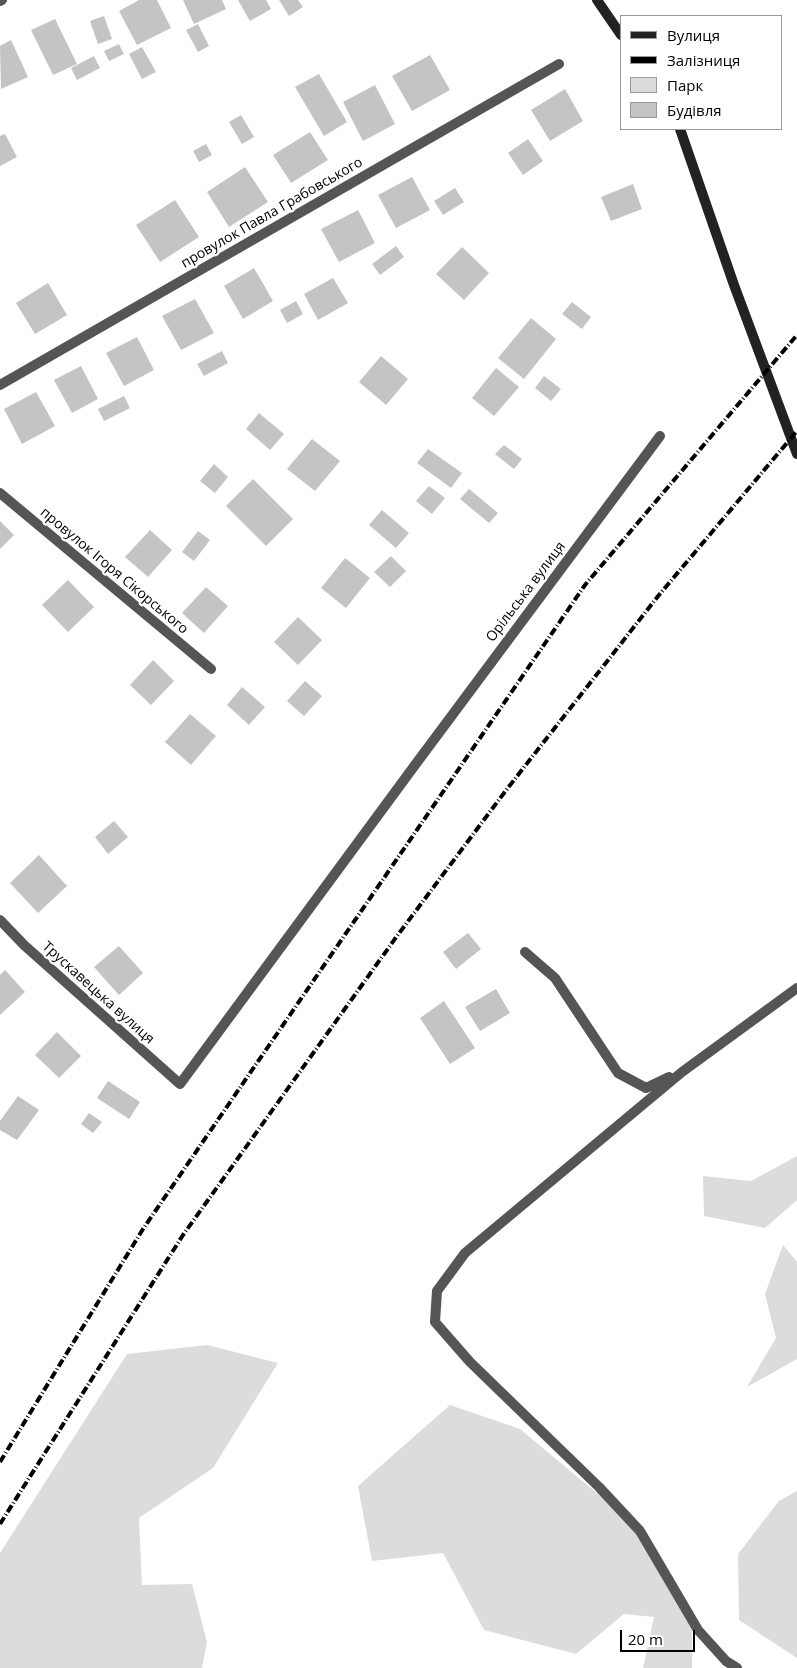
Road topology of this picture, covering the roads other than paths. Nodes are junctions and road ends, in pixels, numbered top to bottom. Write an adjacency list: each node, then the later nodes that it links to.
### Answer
1 (597, 0): 2 (main road)
2 (620, 34)
3 (559, 64): 5 (street, провулок Павла Грабовського)
4 (680, 130): 7 (main road)
5 (0, 385)
6 (660, 436): 14 (street, Орільська вулиця)
7 (797, 454)
8 (0, 493): 9 (street, провулок Ігоря Сікорського)
9 (211, 670)
10 (0, 920): 14 (street, Трускавецька вулиця)
11 (524, 952): 13 (street)
12 (797, 988): 13 (street)
13 (682, 1072): 15 (street)
14 (180, 1084)
15 (737, 1668)

